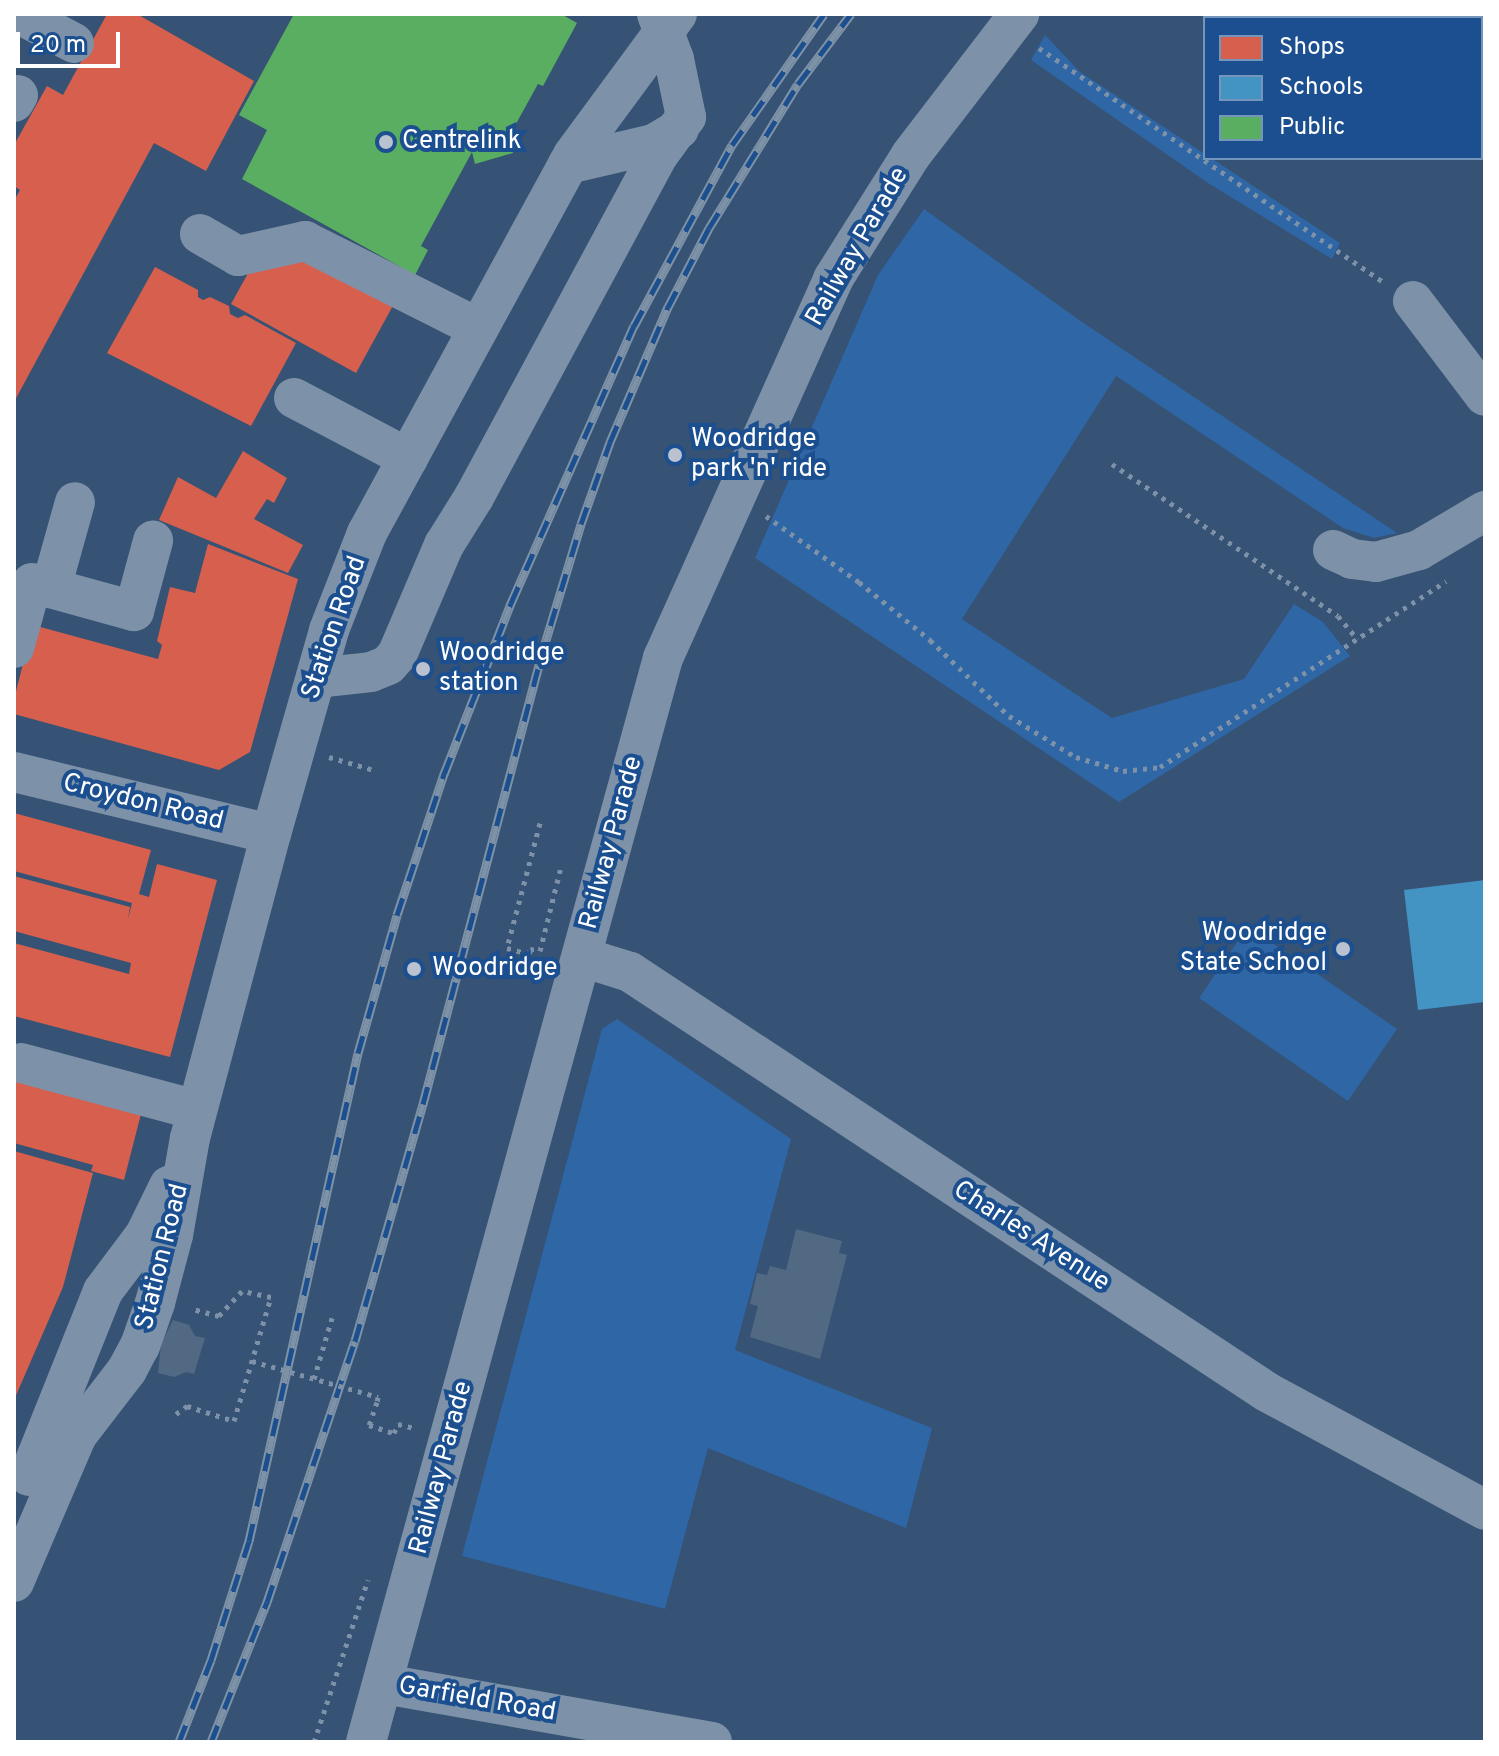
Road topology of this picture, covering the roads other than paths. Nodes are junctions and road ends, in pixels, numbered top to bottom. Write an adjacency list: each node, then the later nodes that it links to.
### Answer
1 (19, 14): 4 (street)
2 (660, 18): 5 (street); 6 (street, Station Road)
3 (1014, 21): 22 (street, Railway Parade)
4 (74, 43)
5 (679, 129): 6 (street); 19 (street)
6 (570, 160): 9 (street, Station Road)
7 (200, 234): 9 (street)
8 (1413, 301): 10 (street)
9 (478, 328): 12 (street, Station Road)
10 (1485, 396)
11 (294, 398): 12 (street)
12 (408, 458): 19 (street, Station Road)
13 (75, 502): 17 (street)
14 (1485, 511): 16 (street)
15 (153, 541): 17 (street)
16 (1333, 550)
17 (51, 588): 18 (street)
18 (14, 648)
19 (316, 678): 21 (street, Station Road)
20 (14, 772): 21 (street, Croydon Road)
21 (271, 834): 24 (street, Station Road)
22 (582, 957): 27 (street, Charles Avenue); 30 (street, Railway Parade)
23 (21, 1063): 24 (street)
24 (193, 1124): 25 (street, Station Road); 26 (street, Station Road)
25 (103, 1291): 26 (street); 28 (street, Station Road)
26 (155, 1303): 29 (street, Station Road)
27 (1485, 1510)
28 (14, 1512)
29 (14, 1582)
30 (384, 1684): 31 (street, Railway Parade); 32 (street, Garfield Road)
31 (366, 1742)
32 (712, 1742)

